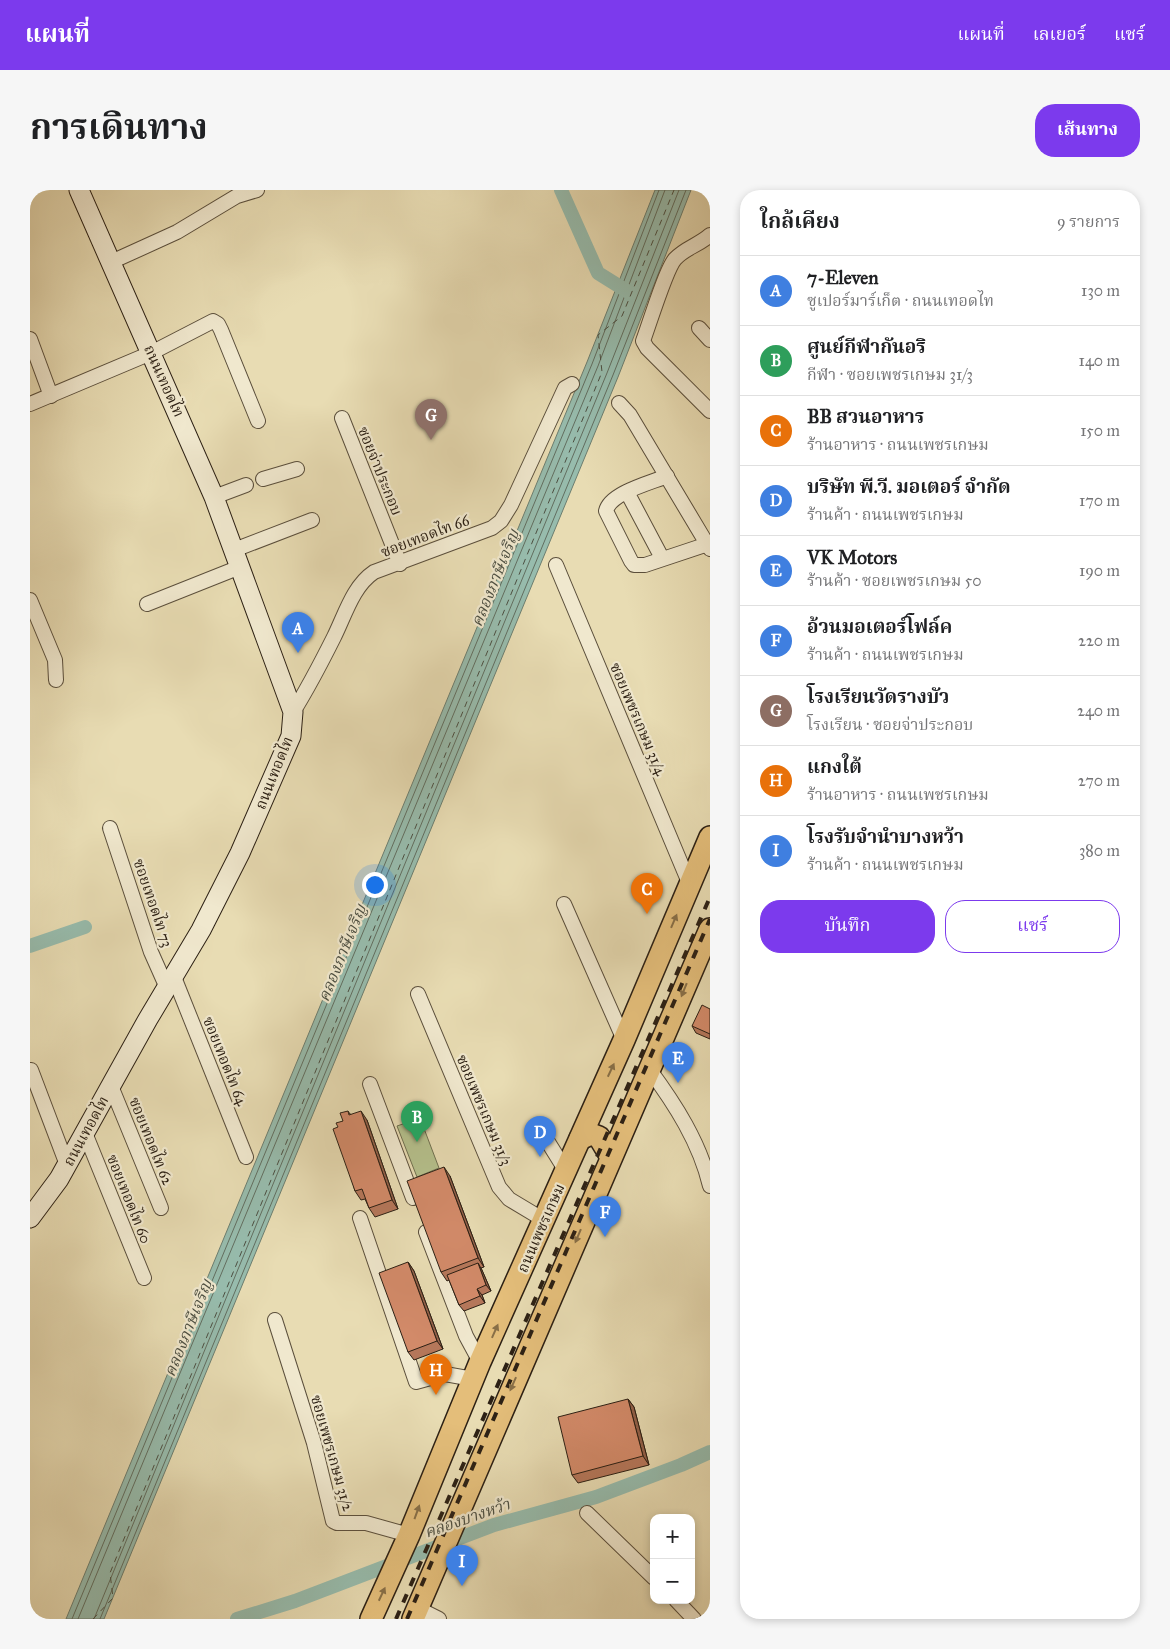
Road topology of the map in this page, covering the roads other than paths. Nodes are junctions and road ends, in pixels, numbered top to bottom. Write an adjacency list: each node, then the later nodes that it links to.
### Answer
1 (79, 190): 4 (main road, ถนนเทอดไท)
2 (258, 190): 4 (street)
3 (710, 235): 13 (street)
4 (111, 262): 8 (main road, ถนนเทอดไท)
5 (699, 328): 7 (street)
6 (30, 339): 10 (street)
7 (710, 340)
8 (151, 353): 10 (street); 15 (street); 21 (main road, ถนนเทอดไท)
9 (569, 386): 26 (street, ซอยเทอดไท 66)
10 (51, 396): 12 (street)
11 (619, 403): 17 (street)
12 (30, 404)
13 (710, 411)
14 (342, 418): 26 (street, ซอยจ่าประกอบ)
15 (258, 421)
16 (298, 469): 18 (street)
17 (667, 476): 20 (street); 23 (street)
18 (263, 479)
19 (246, 484): 21 (street)
20 (627, 492): 24 (street); 24 (street)
21 (214, 497): 25 (main road, ถนนเทอดไท)
22 (312, 520): 25 (street)
23 (709, 546): 24 (street)
24 (662, 558)
25 (237, 559): 29 (street); 31 (main road, ถนนเทอดไท)
26 (400, 564): 31 (street, ซอยเทอดไท 66)
27 (556, 565): 34 (street, ซอยเพชรเกษม 31/4)
28 (30, 600): 30 (street)
29 (147, 604)
30 (56, 680)
31 (293, 712): 37 (main road, ถนนเทอดไท)
32 (110, 828): 37 (street, ซอยเทอดไท 73)
33 (710, 837): 34 (main road, ถนนเพชรเกษม)
34 (690, 885): 39 (main road, ถนนเพชรเกษม, one-way to 34)
35 (564, 904): 39 (street)
36 (710, 929): 40 (main road, one-way to 40)
37 (171, 982): 43 (main road, ถนนเทอดไท); 49 (street, ซอยเทอดไท 64)
38 (418, 994): 58 (street, ซอยเพชรเกษม 31/3)
39 (624, 1040): 44 (main road, ถนนเพชรเกษม, one-way to 39)
40 (649, 1069): 45 (main road); 53 (street)
41 (30, 1070): 51 (street)
42 (370, 1084): 61 (street)
43 (111, 1086): 46 (main road, ถนนเทอดไท); 55 (street, ซอยเทอดไท 62)
44 (598, 1098): 45 (main road); 48 (main road, ถนนเพชรเกษม)
45 (631, 1110): 50 (main road)
46 (84, 1133): 51 (main road, ถนนเทอดไท); 59 (street, ซอยเทอดไท 60)
47 (543, 1134): 52 (street)
48 (580, 1139): 50 (main road); 52 (main road, ถนนเพชรเกษม)
49 (246, 1157)
50 (611, 1157): 66 (main road, one-way to 66)
51 (67, 1165): 56 (main road, ถนนเทอดไท)
52 (566, 1171): 58 (main road, ถนนเพชรเกษม)
53 (708, 1171): 54 (street)
54 (710, 1186)
55 (161, 1208)
56 (30, 1218)
57 (360, 1218): 61 (street)
58 (544, 1220): 61 (main road, ถนนเพชรเกษม, one-way to 58)
59 (144, 1278)
60 (275, 1320): 63 (street, ซอยเพชรเกษม 31/2)
61 (477, 1370): 63 (main road, ถนนเพชรเกษม, one-way to 61)
62 (587, 1513): 64 (street)
63 (409, 1535): 67 (main road, ถนนเพชรเกษม, one-way to 63)
64 (650, 1574)
65 (680, 1604): 69 (street)
66 (415, 1613): 68 (street)
67 (371, 1619)
68 (439, 1619)
69 (694, 1619)

